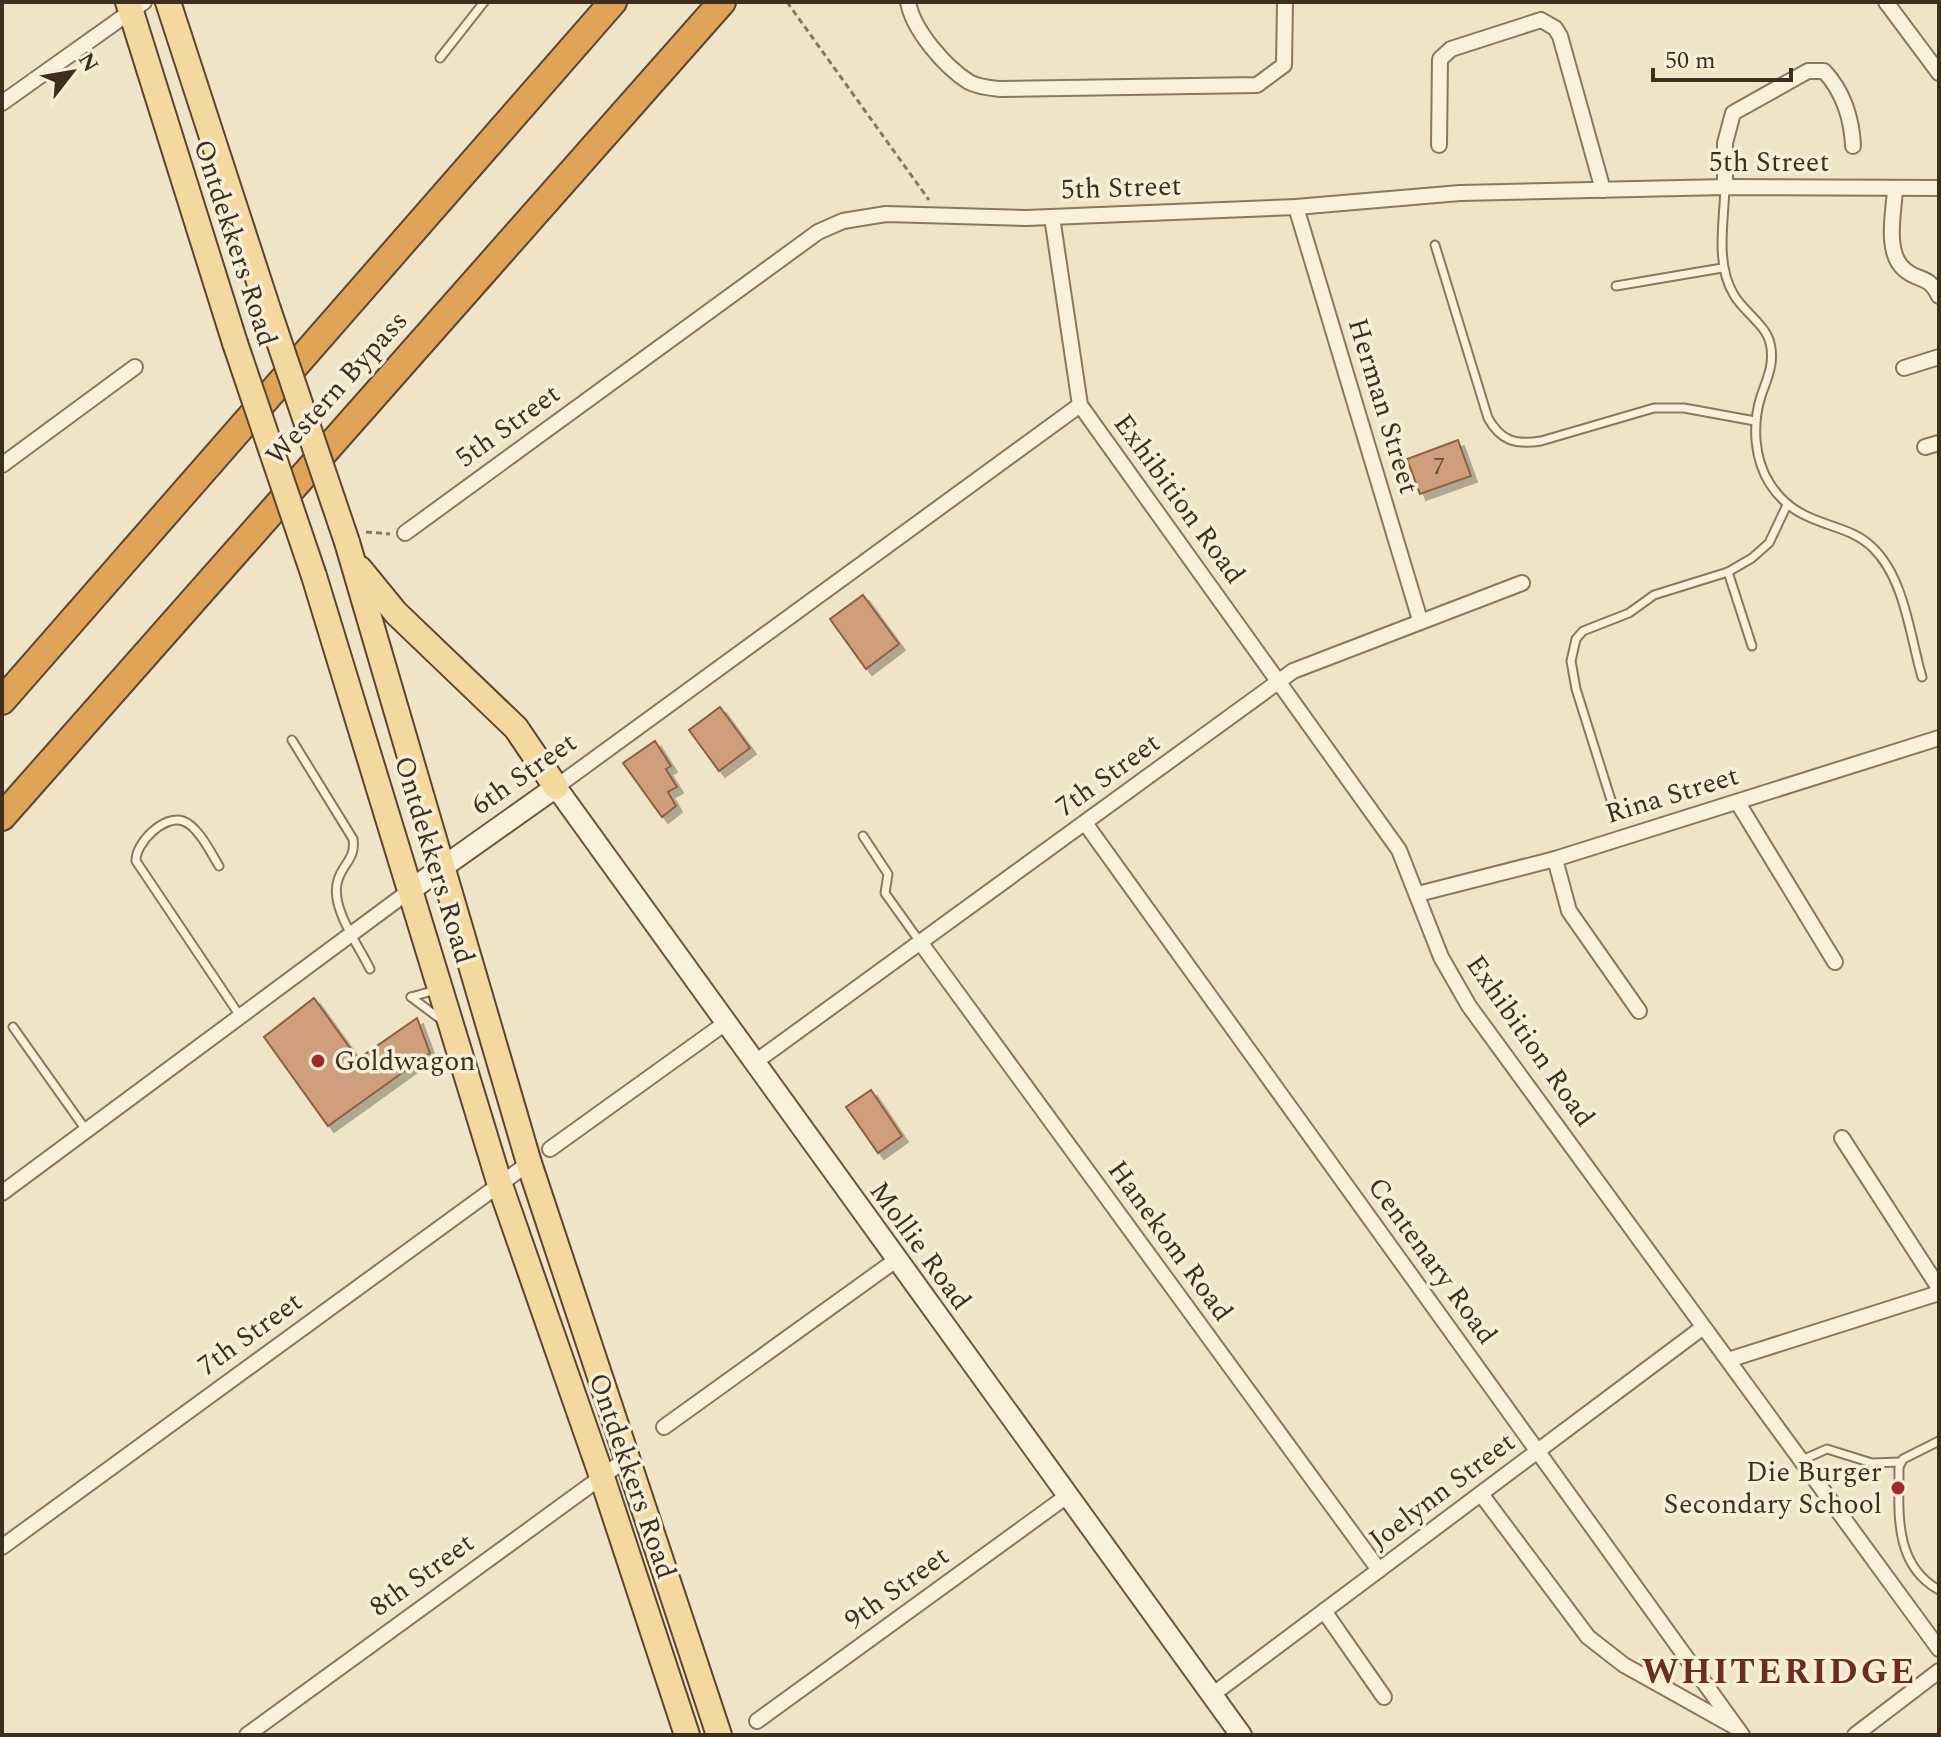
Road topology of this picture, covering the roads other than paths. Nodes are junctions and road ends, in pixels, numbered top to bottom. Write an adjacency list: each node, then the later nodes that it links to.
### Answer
1 (168, 2): 32 (main road, Ontdekkers Road, bridge)
2 (484, 2): 9 (lane)
3 (613, 2): 39 (highway, Western Bypass)
4 (722, 2): 45 (highway, Western Bypass)
5 (908, 2): 6 (street)
6 (1285, 2)
7 (1886, 2): 10 (street)
8 (134, 5): 11 (street); 51 (main road, Ontdekkers Road, bridge)
9 (440, 58)
10 (1939, 73)
11 (2, 103)
12 (1439, 145): 17 (street)
13 (1853, 146): 14 (street)
14 (1725, 187): 16 (street, 5th Street); 17 (street, 5th Street); 21 (lane)
15 (1939, 188): 16 (street, 5th Street)
16 (1895, 189): 23 (street)
17 (1603, 190): 18 (street, 5th Street)
18 (1296, 207): 19 (street, 5th Street); 35 (street, Herman Street)
19 (1052, 217): 27 (street, Exhibition Road); 31 (street, 5th Street)
20 (1435, 245): 28 (lane)
21 (1722, 268): 22 (lane); 28 (lane)
22 (1616, 286)
23 (1939, 296)
24 (1939, 357): 26 (street)
25 (135, 367): 29 (street)
26 (1904, 368)
27 (1080, 405): 38 (street, Exhibition Road); 42 (street, 6th Street)
28 (1755, 421): 30 (lane)
29 (2, 465)
30 (1787, 505): 33 (lane); 37 (lane)
31 (405, 533)
32 (346, 540): 42 (main road); 49 (main road, Ontdekkers Road)
33 (1728, 572): 36 (lane); 43 (lane)
34 (1522, 583): 35 (street, 7th Street)
35 (1420, 620): 38 (street, 7th Street)
36 (1752, 646)
37 (1922, 677)
38 (1278, 682): 46 (street, 7th Street); 52 (street, Exhibition Road)
39 (2, 701)
40 (1939, 738): 44 (street, Rina Street)
41 (292, 740): 53 (lane)
42 (556, 787): 49 (main road, 6th Street); 59 (main road, Mollie Road)
43 (1611, 800)
44 (1738, 803): 48 (street, Rina Street); 55 (street)
45 (2, 817)
46 (1085, 823): 54 (street, 7th Street); 74 (street, Centenary Road)
47 (863, 836): 54 (lane)
48 (1555, 859): 52 (street, Rina Street); 57 (street)
49 (444, 864): 51 (main road, 6th Street); 65 (main road, Ontdekkers Road)
50 (219, 866): 58 (lane)
51 (412, 889): 53 (street, 6th Street); 66 (main road, Ontdekkers Road)
52 (1418, 894): 70 (street, Exhibition Road)
53 (353, 932): 56 (lane); 58 (street, 6th Street)
54 (920, 942): 61 (street, 7th Street); 82 (street, Hanekom Road)
55 (1835, 962)
56 (370, 969)
57 (1639, 1011)
58 (240, 1016): 62 (street, 6th Street)
59 (724, 1024): 61 (main road, Mollie Road); 64 (street)
60 (13, 1027): 62 (lane)
61 (754, 1063): 68 (main road, Mollie Road)
62 (86, 1130): 67 (street, 6th Street)
63 (1842, 1138): 69 (street)
64 (550, 1149)
65 (529, 1163): 66 (street, 7th Street); 75 (main road, Ontdekkers Road)
66 (500, 1185): 78 (main road, Ontdekkers Road); 81 (street, 7th Street)
67 (2, 1193)
68 (896, 1260): 72 (street); 80 (main road, Mollie Road)
69 (1939, 1290): 71 (street)
70 (1702, 1328): 71 (street, Exhibition Road); 74 (street, Joelynn Street)
71 (1728, 1360): 76 (street, Exhibition Road)
72 (664, 1427)
73 (1939, 1441): 77 (lane)
74 (1538, 1452): 79 (street, Joelynn Street); 90 (street, Centenary Road)
75 (629, 1457): 78 (street, 8th Street); 94 (main road, Ontdekkers Road)
76 (1802, 1460): 77 (lane); 85 (street, Exhibition Road)
77 (1900, 1462): 83 (lane)
78 (602, 1477): 92 (street, 8th Street); 93 (main road, Ontdekkers Road)
79 (1481, 1494): 82 (street, Joelynn Street); 90 (street, Centenary Road)
80 (1067, 1496): 87 (main road, Mollie Road); 89 (street, 9th Street)
81 (2, 1547)
82 (1379, 1570): 84 (street, Joelynn Street)
83 (1939, 1590)
84 (1324, 1611): 87 (street, Joelynn Street); 88 (street)
85 (1939, 1649)
86 (1939, 1671): 95 (street)
87 (1212, 1695): 91 (main road, Mollie Road)
88 (1384, 1697)
89 (757, 1721)
90 (1740, 1732)
91 (1239, 1734)
92 (247, 1735)
93 (687, 1735)
94 (719, 1735)
95 (1855, 1735)

